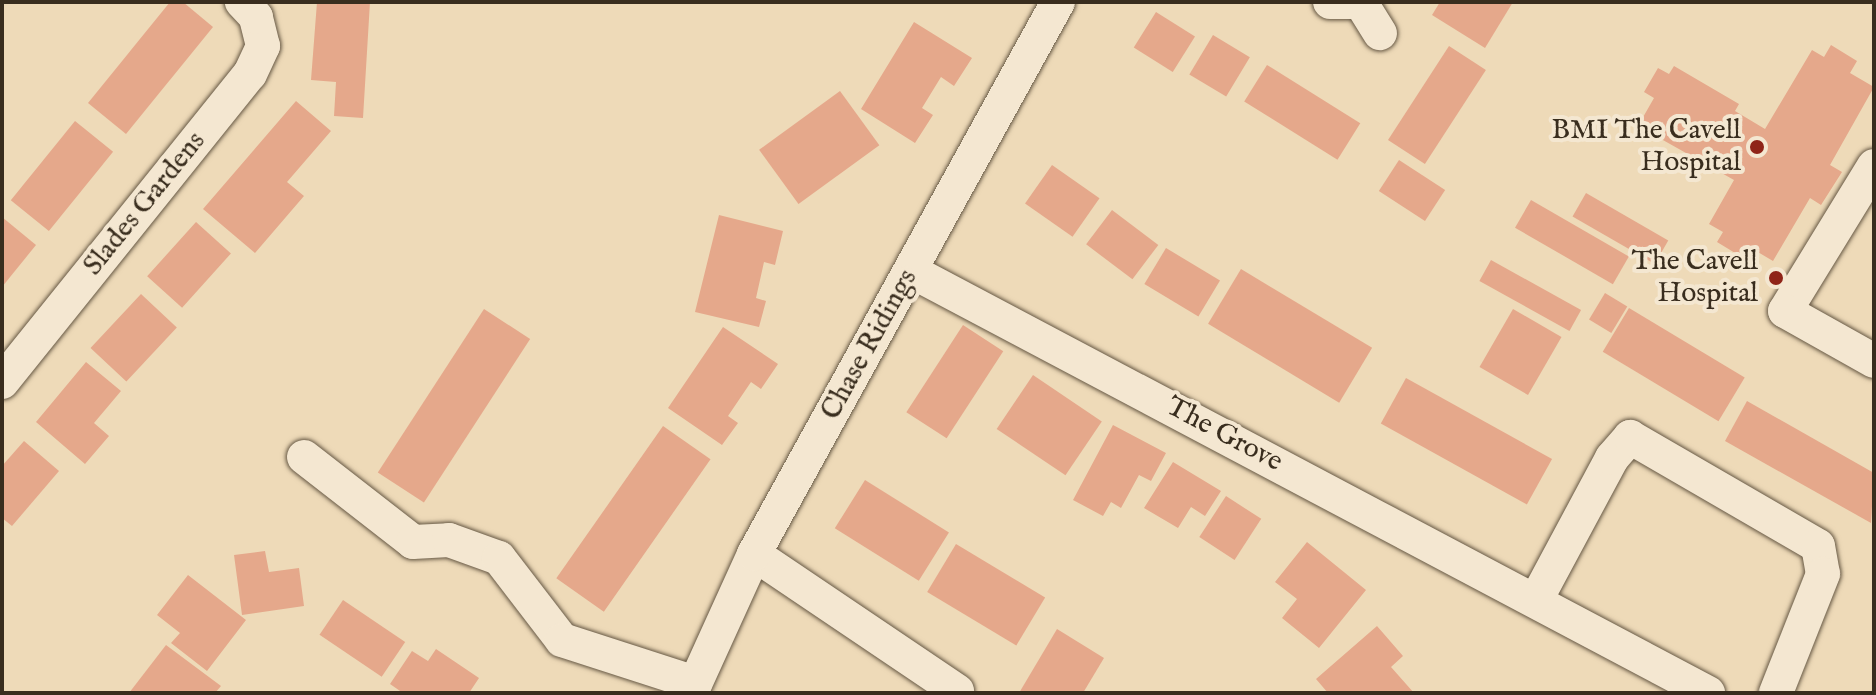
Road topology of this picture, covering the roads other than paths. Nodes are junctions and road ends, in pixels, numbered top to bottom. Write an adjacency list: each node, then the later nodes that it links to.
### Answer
1 (1058, 2): 4 (street, Chase Ridings)
2 (249, 9): 6 (street, Slades Gardens)
3 (1874, 166): 5 (street)
4 (911, 271): 8 (street, Chase Ridings); 9 (street, The Grove)
5 (1874, 361)
6 (2, 382)
7 (304, 457): 10 (street)
8 (754, 554): 10 (street, Chase Ridings); 11 (street)
9 (1537, 598): 12 (street, The Grove); 13 (street)
10 (693, 688)
11 (957, 691)
12 (1708, 693)
13 (1776, 693)

